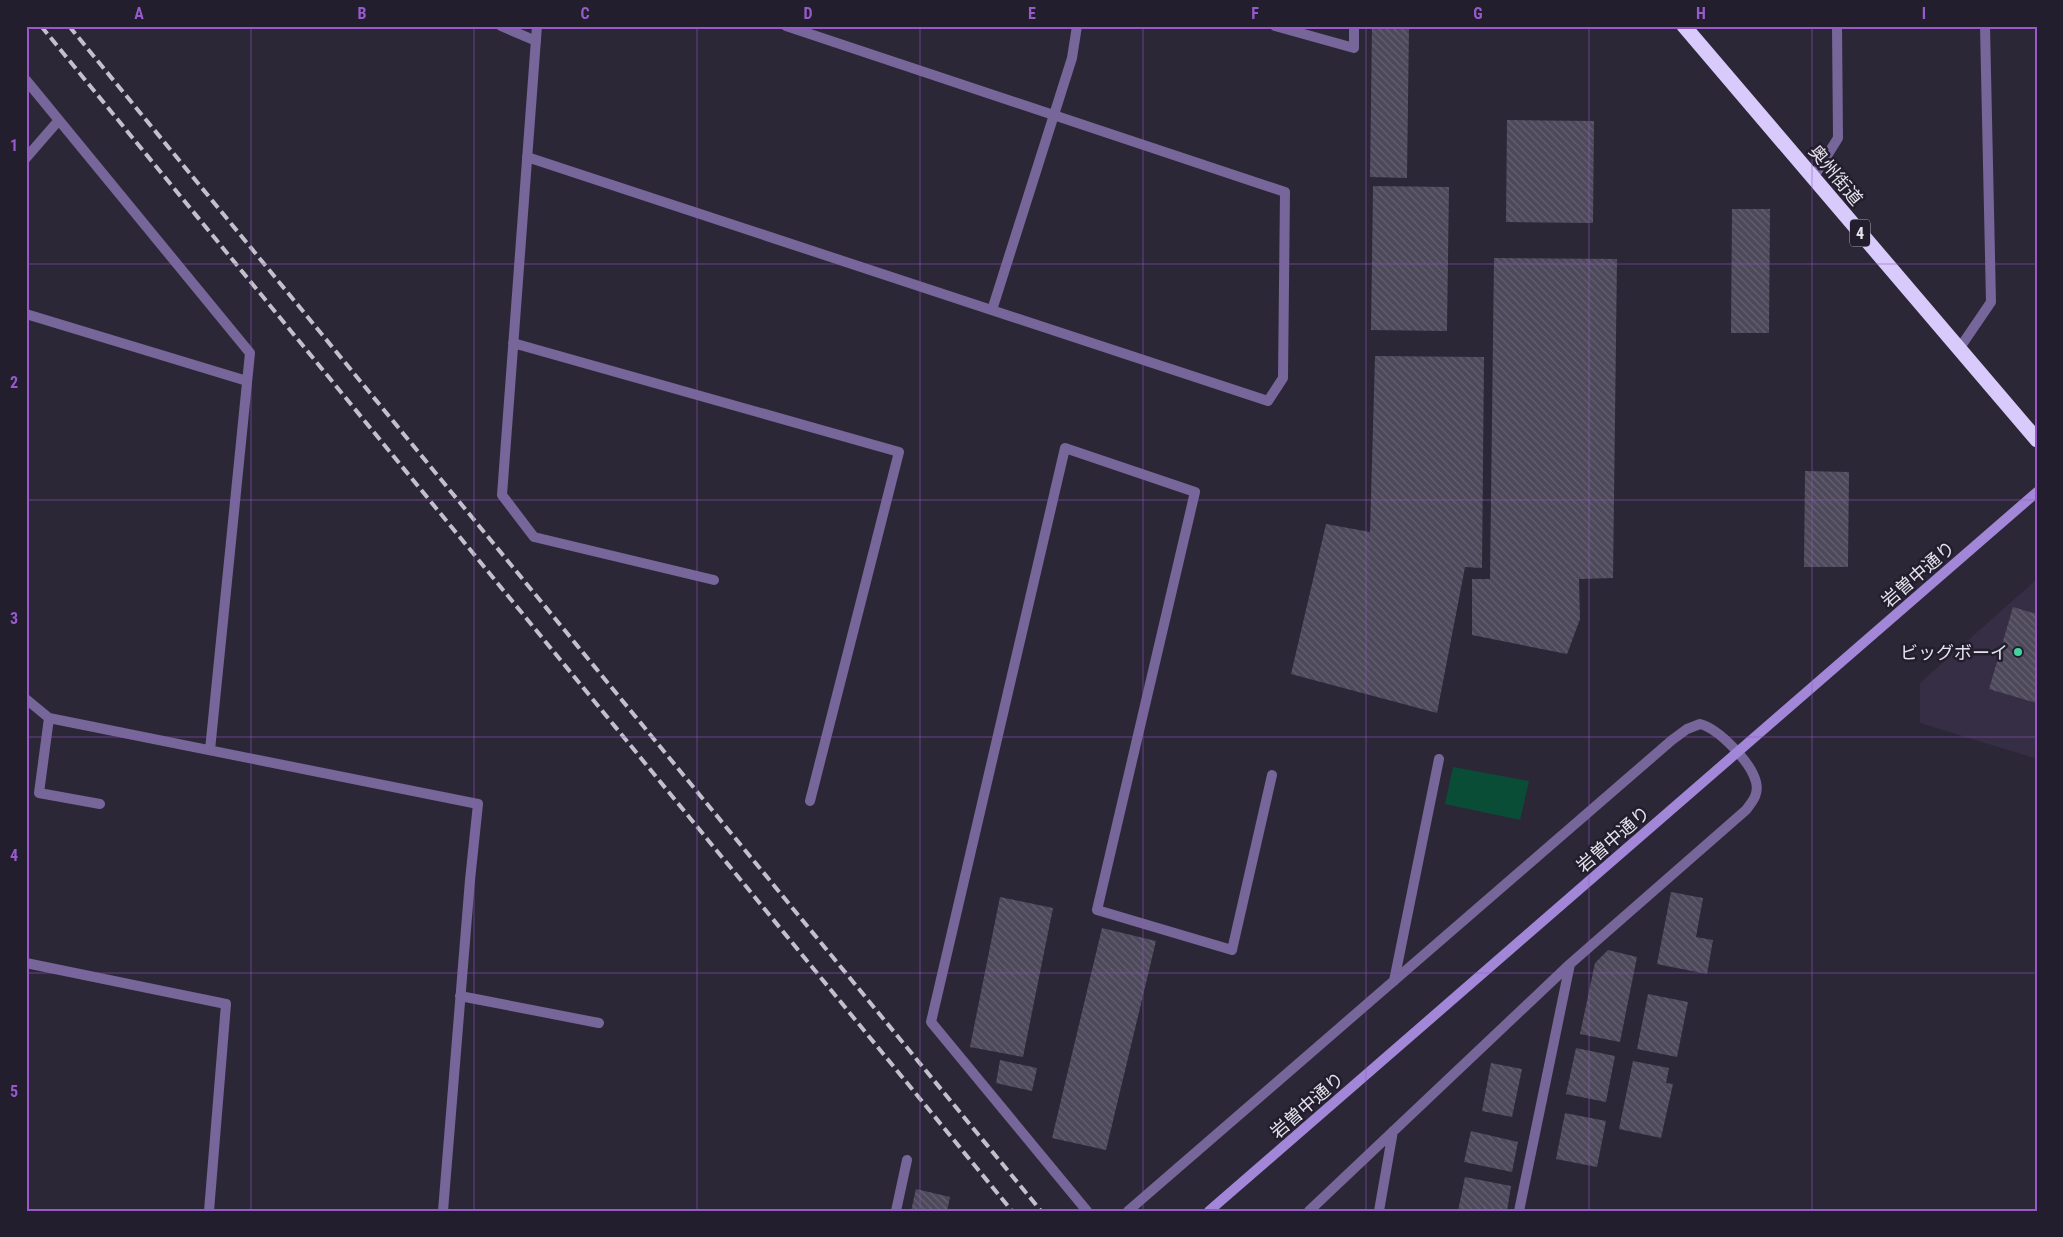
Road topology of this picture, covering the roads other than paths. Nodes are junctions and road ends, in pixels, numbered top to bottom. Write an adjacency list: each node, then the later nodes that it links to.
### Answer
1 (501, 26): 10 (street)
2 (537, 26): 10 (street)
3 (786, 26): 12 (street)
4 (1077, 26): 12 (street)
5 (1275, 26): 6 (street)
6 (1354, 26)
7 (1684, 26): 16 (highway, 奥州街道 / 4)
8 (1837, 26): 16 (street)
9 (1985, 26): 20 (street)
10 (536, 41): 14 (street)
11 (26, 80): 13 (street)
12 (1054, 114): 17 (street); 17 (street)
13 (59, 120): 15 (street); 21 (street)
14 (527, 157): 17 (street); 19 (street)
15 (26, 158)
16 (1813, 178): 20 (highway, 奥州街道 / 4)
17 (992, 310)
18 (26, 314): 21 (street)
19 (513, 342): 24 (street); 31 (street)
20 (1959, 349): 22 (highway, 奥州街道 / 4)
21 (247, 381): 27 (street)
22 (2037, 440)
23 (2037, 492): 28 (street, 岩曽中通り)
24 (714, 580)
25 (26, 699): 26 (street)
26 (49, 718): 27 (street); 32 (street)
27 (210, 750): 36 (street)
28 (1737, 753): 34 (street); 35 (street); 45 (street, 岩曽中通り)
29 (1439, 759): 35 (street)
30 (1272, 775): 43 (street)
31 (810, 801)
32 (100, 804)
33 (26, 963): 40 (street)
34 (1570, 964): 38 (street); 48 (street)
35 (1394, 980): 44 (street)
36 (460, 996): 37 (street); 41 (street)
37 (599, 1023)
38 (1394, 1131): 46 (street); 47 (street)
39 (907, 1160): 42 (street)
40 (209, 1211)
41 (443, 1211)
42 (896, 1211)
43 (1087, 1211)
44 (1128, 1211)
45 (1209, 1211)
46 (1309, 1211)
47 (1379, 1211)
48 (1520, 1211)

